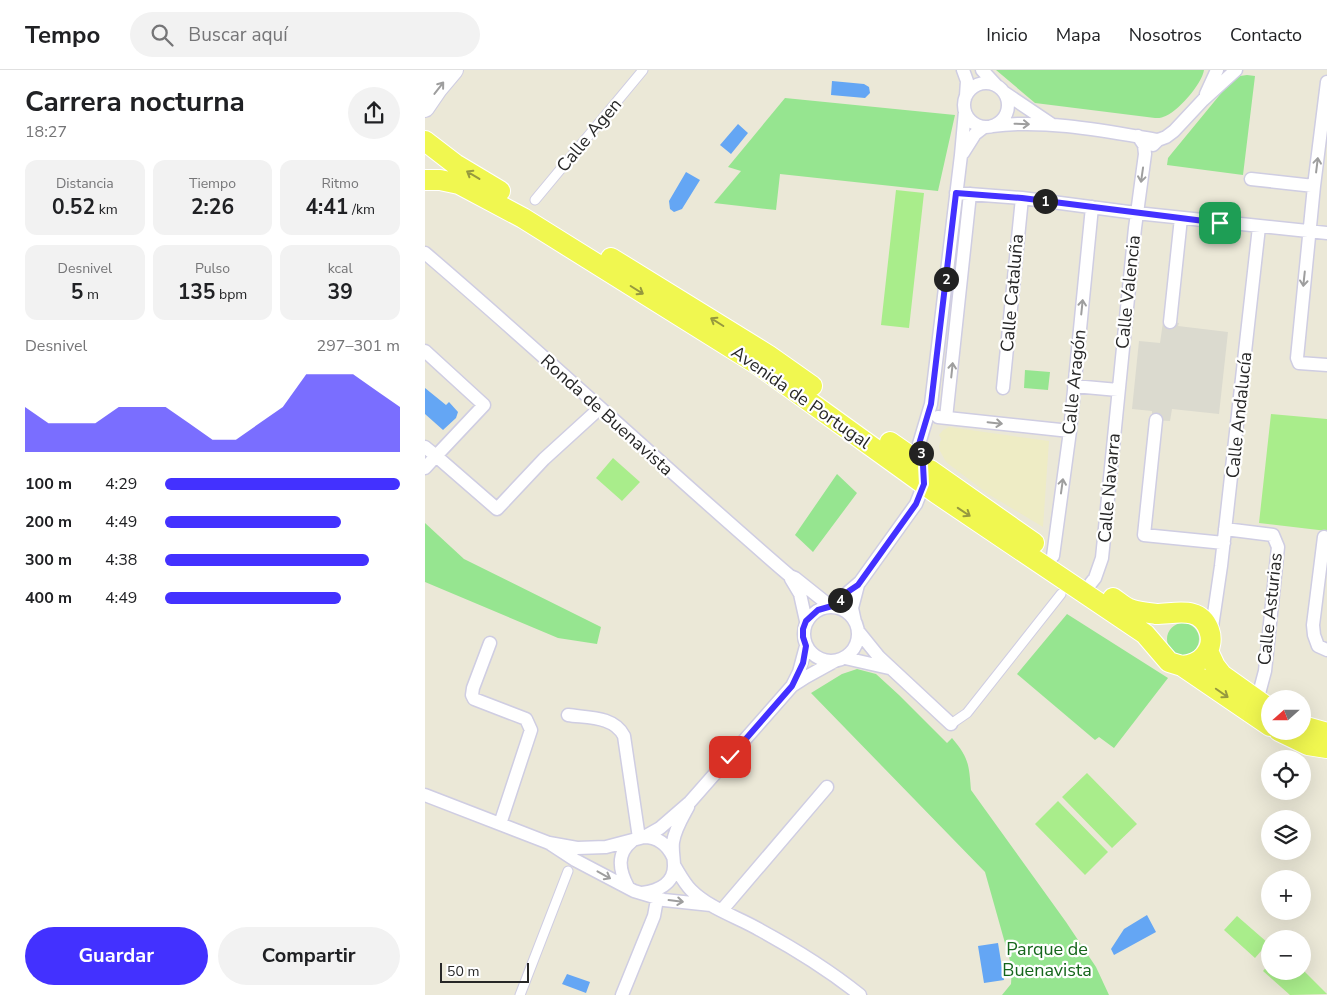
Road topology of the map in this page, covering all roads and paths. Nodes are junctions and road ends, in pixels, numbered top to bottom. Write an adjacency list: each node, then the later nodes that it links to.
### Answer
1 (437, 70): 9 (main road)
2 (454, 70): 13 (main road, one-way to 2)
3 (643, 70): 29 (street, Calle Agen)
4 (963, 70): 11 (street)
5 (982, 70): 10 (street)
6 (1217, 70): 12 (street)
7 (1236, 70): 12 (street)
8 (1327, 82): 25 (street, one-way to 8)
9 (425, 84)
10 (1001, 90): 11 (street); 15 (street); 16 (street)
11 (965, 96): 14 (street)
12 (1203, 100): 19 (street)
13 (425, 108)
14 (965, 111): 16 (street); 21 (street)
15 (1053, 125): 16 (street, one-way to 15); 17 (street)
16 (988, 126): 21 (street)
17 (1139, 136): 19 (street); 20 (street)
18 (425, 140): 22 (main road); 49 (main road, Avenida de Portugal, one-way to 18)
19 (1158, 140): 20 (street)
20 (1145, 154): 31 (street, Calle Valencia, one-way to 31)
21 (961, 155): 26 (street)
22 (425, 170)
23 (1251, 179): 25 (street)
24 (425, 180): 52 (main road, Avenida de Portugal, one-way to 52)
25 (1314, 186): 34 (street)
26 (956, 193): 27 (street); 44 (street)
27 (970, 194): 28 (street); 45 (street, one-way to 27)
28 (1022, 198): 30 (street); 41 (street, Calle Cataluña)
29 (535, 200)
30 (1092, 207): 31 (street); 40 (street, Calle Aragón, one-way to 30)
31 (1136, 213): 32 (street); 42 (street, Calle Valencia)
32 (1181, 218): 33 (street); 37 (street)
33 (1259, 227): 34 (street); 53 (street, Calle Andalucía)
34 (1309, 230): 35 (street); 39 (street, one-way to 39)
35 (1327, 233)
36 (427, 259): 43 (street, Ronda de Buenavista)
37 (1170, 322)
38 (425, 351): 50 (street)
39 (1327, 365)
40 (1074, 386): 42 (street); 47 (street, Calle Aragón)
41 (1003, 388)
42 (1118, 390): 58 (street, Calle Navarra)
43 (601, 408): 50 (street); 57 (street, Ronda de Buenavista)
44 (928, 415): 45 (street); 49 (street)
45 (946, 418): 47 (street, one-way to 47)
46 (1156, 420): 55 (street)
47 (1070, 432): 56 (street, Calle Aragón, one-way to 47)
48 (425, 447): 50 (street)
49 (910, 447): 52 (main road, Avenida de Portugal)
50 (436, 456): 51 (street)
51 (425, 468)
52 (926, 473): 56 (main road, Avenida de Portugal); 59 (street); 70 (main road, Avenida de Portugal, one-way to 70)
53 (1225, 529): 55 (street, Calle Andalucía); 76 (street, Calle Asturias)
54 (1325, 537): 60 (street)
55 (1224, 543): 62 (street, Calle Andalucía)
56 (1053, 556): 58 (main road, Avenida de Portugal)
57 (790, 576): 63 (street, Ronda de Buenavista); 65 (street, Ronda de Buenavista)
58 (1091, 583): 64 (main road, Avenida de Portugal)
59 (858, 585): 63 (street); 66 (street)
60 (1323, 589): 71 (street)
61 (1061, 594): 80 (street)
62 (1217, 602): 64 (street); 68 (street, Calle Andalucía)
63 (831, 606): 65 (street); 66 (street)
64 (1187, 613): 68 (main road); 70 (main road)
65 (806, 621): 69 (street)
66 (857, 627): 72 (street); 74 (street)
67 (489, 643): 88 (street)
68 (1209, 643): 73 (main road); 77 (main road)
69 (806, 646): 72 (street); 75 (street)
70 (1158, 648): 73 (main road, Avenida de Portugal)
71 (1327, 650)
72 (840, 659): 74 (street); 75 (street)
73 (1182, 666): 79 (main road, Avenida de Portugal, one-way to 79)
74 (892, 669): 80 (street)
75 (792, 686): 87 (street)
76 (1264, 690)
77 (1261, 703)
78 (568, 715): 89 (street)
79 (1261, 720)
80 (951, 724)
81 (1311, 728): 82 (main road)
82 (1327, 733)
83 (1298, 740): 84 (main road)
84 (1327, 748)
85 (827, 787): 96 (street)
86 (425, 795): 88 (street)
87 (690, 802): 89 (street); 91 (street)
88 (500, 824): 90 (street)
89 (638, 839): 90 (street); 91 (street); 93 (street)
90 (549, 843): 93 (street, one-way to 93)
91 (674, 861): 94 (street); 96 (street)
92 (568, 871): 97 (street)
93 (627, 887): 94 (street)
94 (642, 893): 96 (street, one-way to 96)
95 (656, 906): 98 (street)
96 (716, 908): 99 (street)
97 (520, 995)
98 (622, 995)
99 (859, 995)

